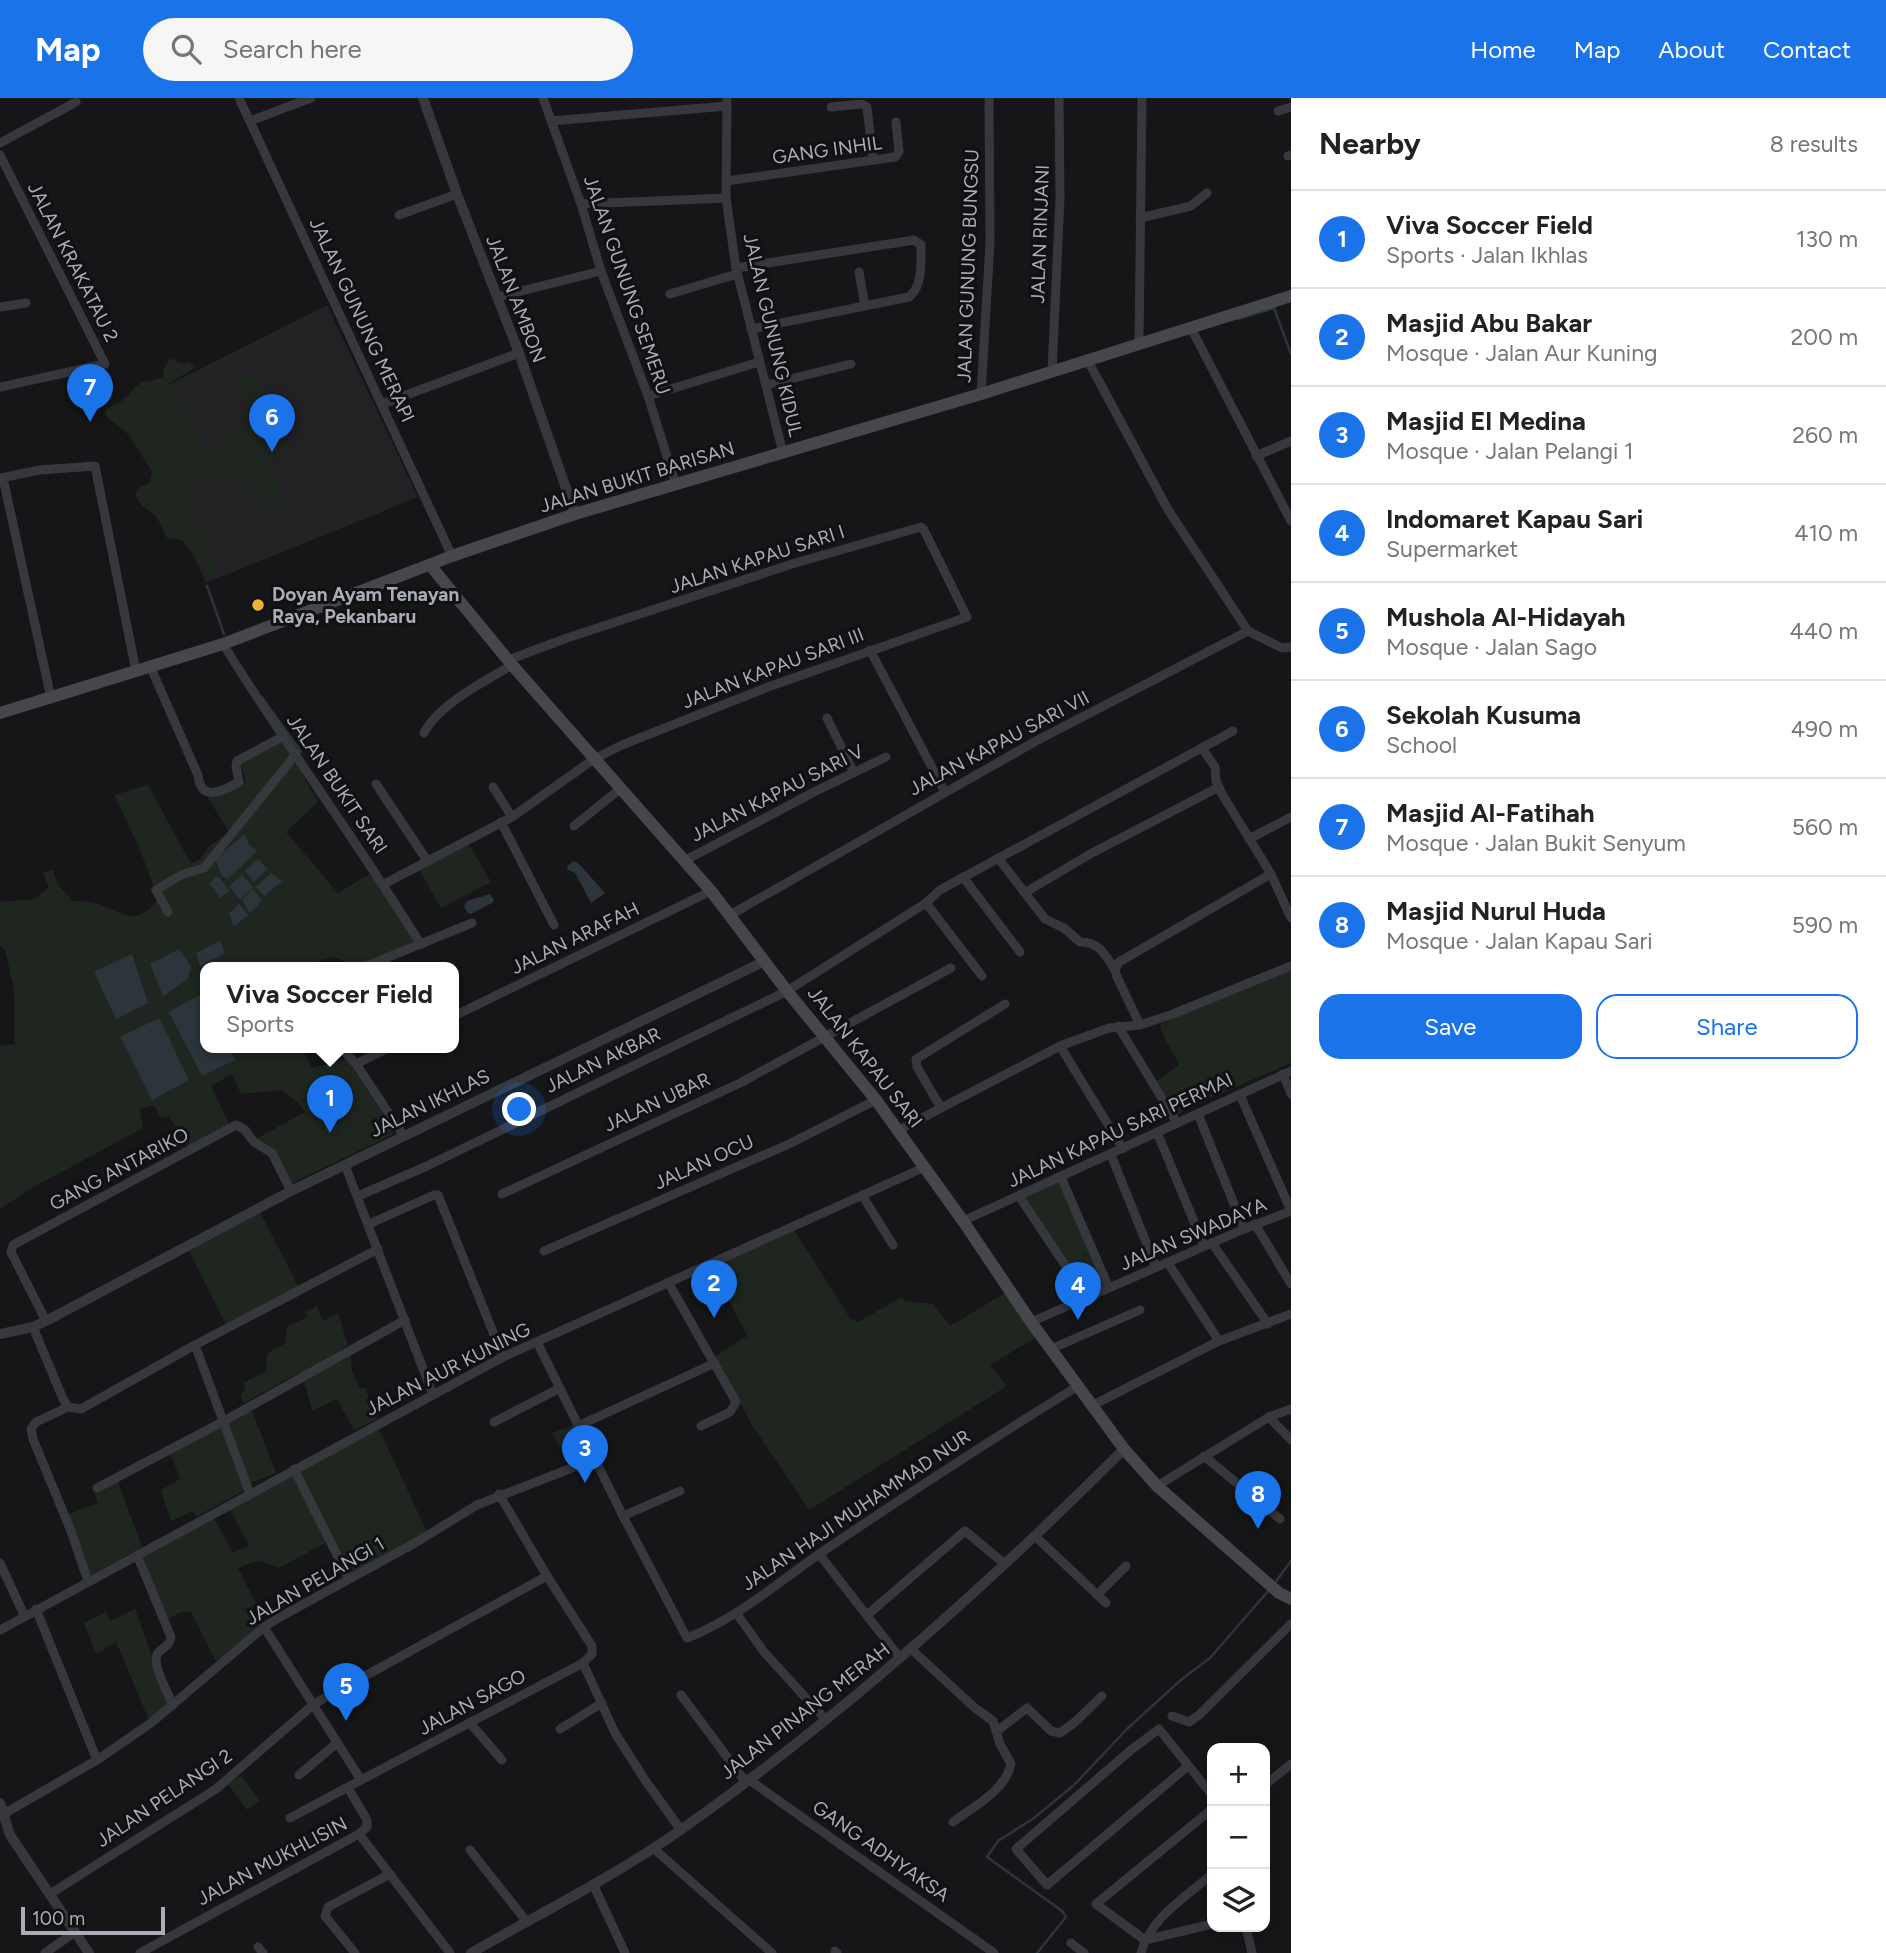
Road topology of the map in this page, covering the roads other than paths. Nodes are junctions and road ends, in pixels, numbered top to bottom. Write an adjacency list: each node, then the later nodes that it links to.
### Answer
1 (239, 98): 13 (street, JALAN GUNUNG MERAPI)
2 (311, 98): 13 (street)
3 (423, 98): 21 (street, JALAN AMBON)
4 (543, 98): 14 (street, JALAN GUNUNG SEMERU)
5 (989, 98): 45 (street, JALAN GUNUNG BUNGSU)
6 (1059, 98): 42 (street, JALAN RINJANI)
7 (1142, 98): 25 (street)
8 (76, 102): 16 (street)
9 (727, 102): 14 (street); 19 (street, JALAN GUNUNG KIDUL)
10 (831, 107): 18 (street)
11 (1291, 107): 12 (street)
12 (1278, 111)
13 (250, 121): 47 (street, JALAN GUNUNG MERAPI)
14 (551, 121): 23 (street, JALAN GUNUNG SEMERU)
15 (896, 122): 18 (street, GANG INHIL)
16 (0, 143)
17 (0, 155): 44 (street, JALAN KRAKATAU 2)
18 (873, 160): 19 (street, GANG INHIL)
19 (727, 181): 22 (street, JALAN GUNUNG KIDUL)
20 (1207, 192): 25 (street)
21 (457, 194): 24 (street); 31 (street, JALAN AMBON)
22 (726, 198): 23 (street); 27 (street, JALAN GUNUNG KIDUL)
23 (581, 204): 26 (street, JALAN GUNUNG SEMERU)
24 (399, 215)
25 (1140, 218): 37 (street)
26 (601, 271): 31 (street); 46 (street, JALAN GUNUNG SEMERU)
27 (737, 271): 29 (street); 33 (street); 36 (street, JALAN GUNUNG KIDUL)
28 (859, 272): 33 (street)
29 (670, 293)
30 (1291, 296): 35 (main road, JALAN BUKIT BARISAN)
31 (498, 297): 38 (street, JALAN AMBON)
32 (26, 303): 34 (street)
33 (866, 306): 36 (street)
34 (0, 307)
35 (1191, 328): 37 (main road, JALAN BUKIT BARISAN); 50 (street)
36 (751, 329): 40 (street, JALAN GUNUNG KIDUL)
37 (1139, 344): 39 (main road, JALAN BUKIT BARISAN)
38 (519, 353): 47 (street); 53 (street, JALAN AMBON)
39 (1087, 359): 42 (main road, JALAN BUKIT BARISAN); 58 (street)
40 (759, 362): 43 (street, JALAN GUNUNG KIDUL); 46 (street)
41 (851, 364): 43 (street)
42 (1052, 370): 45 (main road, JALAN BUKIT BARISAN)
43 (766, 385): 49 (street, JALAN GUNUNG KIDUL)
44 (0, 387)
45 (981, 394): 49 (main road, JALAN BUKIT BARISAN)
46 (648, 396): 52 (street, JALAN GUNUNG SEMERU)
47 (382, 404): 55 (street, JALAN GUNUNG MERAPI)
48 (1291, 441): 50 (street)
49 (783, 453): 52 (main road, JALAN BUKIT BARISAN)
50 (1256, 456): 54 (street)
51 (1, 478): 64 (street); 65 (street)
52 (676, 485): 53 (main road, JALAN BUKIT BARISAN)
53 (575, 514): 55 (main road, JALAN BUKIT BARISAN)
54 (1291, 521)
55 (452, 556): 56 (main road, JALAN BUKIT BARISAN)
56 (430, 565): 59 (main road, JALAN BUKIT BARISAN); 62 (main road, JALAN KAPAU SARI)
57 (967, 617): 61 (street, JALAN KAPAU SARI III); 62 (street, JALAN KAPAU SARI I)
58 (1248, 631): 60 (street); 80 (street, JALAN KAPAU SARI VII)
59 (223, 644): 63 (main road, JALAN BUKIT BARISAN); 70 (street, JALAN BUKIT SARI)
60 (1291, 647)
61 (870, 650): 74 (street, JALAN KAPAU SARI III); 80 (street)
62 (510, 663): 69 (street); 74 (main road, JALAN KAPAU SARI)
63 (150, 666): 64 (main road, JALAN BUKIT BARISAN); 70 (street)
64 (136, 671): 65 (main road, JALAN BUKIT BARISAN)
65 (51, 698): 66 (main road, JALAN BUKIT BARISAN)
66 (0, 713)
67 (827, 718): 75 (street)
68 (1233, 731): 71 (street, JALAN AKBAR)
69 (424, 733)
70 (284, 736): 72 (street, JALAN BUKIT SARI)
71 (1202, 748): 78 (street); 86 (street, JALAN AKBAR)
72 (296, 754): 91 (street, JALAN BUKIT SARI); 95 (street)
73 (886, 757): 75 (street, JALAN KAPAU SARI V)
74 (594, 759): 79 (main road, JALAN KAPAU SARI); 81 (street, JALAN KAPAU SARI III)
75 (854, 773): 87 (street, JALAN KAPAU SARI V)
76 (376, 784): 88 (street)
77 (493, 787): 81 (street)
78 (1219, 787): 85 (street); 93 (street)
79 (620, 789): 84 (street); 87 (main road, JALAN KAPAU SARI)
80 (945, 792): 96 (street, JALAN KAPAU SARI VII)
81 (512, 817): 83 (street, JALAN KAPAU SARI III)
82 (1291, 817): 85 (street)
83 (501, 822): 88 (street, JALAN KAPAU SARI III); 99 (street)
84 (574, 826)
85 (1249, 839): 89 (street)
86 (998, 858): 90 (street, JALAN AKBAR); 93 (street)
87 (684, 861): 92 (main road, JALAN KAPAU SARI)
88 (428, 862): 91 (street, JALAN KAPAU SARI III)
89 (1271, 874): 97 (street); 106 (street)
90 (963, 877): 94 (street, JALAN AKBAR); 101 (street)
91 (384, 884): 100 (street, JALAN BUKIT SARI)
92 (711, 891): 96 (main road, JALAN KAPAU SARI); 110 (street, JALAN ARAFAH)
93 (1026, 892): 106 (street)
94 (926, 903): 107 (street); 108 (street, JALAN AKBAR)
95 (168, 912)
96 (730, 915): 102 (main road, JALAN KAPAU SARI)
97 (1291, 918)
98 (472, 923): 100 (street)
99 (554, 925)
100 (421, 945): 103 (street)
101 (1020, 952)
102 (765, 961): 108 (main road, JALAN KAPAU SARI); 127 (street, JALAN IKHLAS)
103 (377, 962)
104 (1291, 965): 111 (street)
105 (951, 968): 113 (street, JALAN UBAR)
106 (1115, 970): 111 (street)
107 (982, 976)
108 (788, 991): 113 (main road, JALAN KAPAU SARI); 136 (street, JALAN AKBAR)
109 (1005, 1004): 122 (street)
110 (459, 1014)
111 (1140, 1025): 112 (street)
112 (1118, 1026): 114 (street); 124 (street)
113 (825, 1038): 121 (main road, JALAN KAPAU SARI); 134 (street, JALAN UBAR)
114 (1060, 1046): 122 (street); 128 (street)
115 (346, 1053): 117 (street)
116 (378, 1053): 117 (street)
117 (356, 1064): 127 (street)
118 (1287, 1072): 119 (street); 120 (street, JALAN KAPAU SARI PERMAI)
119 (1291, 1094)
120 (1240, 1095): 123 (street, JALAN KAPAU SARI PERMAI); 138 (street)
121 (876, 1100): 125 (main road, JALAN KAPAU SARI); 146 (street, JALAN OCU)
122 (941, 1108): 125 (street)
123 (1198, 1114): 124 (street, JALAN KAPAU SARI PERMAI); 142 (street)
124 (1177, 1123): 126 (street, JALAN KAPAU SARI PERMAI)
125 (899, 1130): 131 (main road, JALAN KAPAU SARI)
126 (1157, 1132): 128 (street, JALAN KAPAU SARI PERMAI); 144 (street)
127 (403, 1135): 130 (street, JALAN IKHLAS)
128 (1122, 1149): 129 (street, JALAN KAPAU SARI PERMAI)
129 (1111, 1155): 132 (street, JALAN KAPAU SARI PERMAI); 148 (street)
130 (345, 1165): 133 (street, JALAN IKHLAS); 136 (street)
131 (925, 1167): 135 (street, JALAN AUR KUNING); 139 (main road, JALAN KAPAU SARI)
132 (1061, 1177): 137 (street, JALAN KAPAU SARI PERMAI); 151 (street)
133 (291, 1191): 156 (street, JALAN IKHLAS); 156 (street, GANG ANTARIKO)
134 (502, 1194)
135 (862, 1195): 143 (street); 149 (street, JALAN AUR KUNING)
136 (358, 1196): 140 (street)
137 (1019, 1196): 139 (street, JALAN KAPAU SARI PERMAI); 152 (street)
138 (1291, 1211): 141 (street, JALAN SWADAYA)
139 (963, 1221): 157 (main road, JALAN KAPAU SARI)
140 (369, 1224): 145 (street); 165 (street)
141 (1255, 1224): 142 (street, JALAN SWADAYA); 150 (street)
142 (1244, 1229): 144 (street, JALAN SWADAYA)
143 (893, 1245)
144 (1208, 1245): 147 (street, JALAN SWADAYA); 158 (street)
145 (378, 1249): 155 (street); 163 (street)
146 (544, 1251)
147 (1168, 1263): 148 (street, JALAN SWADAYA); 161 (street)
148 (1156, 1268): 151 (street, JALAN SWADAYA)
149 (668, 1282): 162 (street, JALAN AUR KUNING); 166 (street)
150 (1291, 1283)
151 (1109, 1288): 152 (street, JALAN SWADAYA)
152 (1087, 1298): 157 (street, JALAN SWADAYA)
153 (1140, 1310): 164 (street)
154 (1291, 1314): 158 (street)
155 (405, 1320): 169 (street); 174 (street)
156 (46, 1321): 159 (street, JALAN IKHLAS)
157 (1031, 1322): 164 (main road, JALAN KAPAU SARI)
158 (1268, 1324): 161 (street)
159 (33, 1327): 160 (street, JALAN IKHLAS); 171 (street)
160 (0, 1334)
161 (1219, 1341): 170 (street)
162 (537, 1342): 165 (street, JALAN AUR KUNING); 168 (street)
163 (195, 1345): 171 (street); 174 (street)
164 (1051, 1349): 167 (main road, JALAN KAPAU SARI)
165 (503, 1357): 169 (street, JALAN AUR KUNING)
166 (715, 1363): 176 (street); 177 (street)
167 (1078, 1386): 170 (main road, JALAN KAPAU SARI); 191 (street, JALAN HAJI MUHAMMAD NUR)
168 (560, 1388): 175 (street); 176 (street)
169 (433, 1395): 182 (street, JALAN AUR KUNING)
170 (1093, 1405): 179 (main road, JALAN KAPAU SARI)
171 (68, 1407): 198 (street)
172 (1291, 1409): 173 (street)
173 (1269, 1417): 178 (street); 180 (street)
174 (224, 1421): 184 (street); 186 (street)
175 (494, 1422)
176 (578, 1426): 181 (street)
177 (701, 1426)
178 (1291, 1440)
179 (1124, 1449): 183 (main road, JALAN KAPAU SARI); 190 (street, JALAN PINANG MERAH)
180 (1204, 1456): 183 (street); 189 (street)
181 (595, 1459): 187 (street, JALAN PELANGI 1); 188 (street)
182 (294, 1469): 186 (street, JALAN AUR KUNING); 197 (street)
183 (1157, 1486): 200 (main road, JALAN KAPAU SARI)
184 (97, 1488)
185 (680, 1491): 188 (street)
186 (250, 1494): 192 (street, JALAN AUR KUNING)
187 (499, 1494): 196 (street); 197 (street, JALAN PELANGI 1)
188 (623, 1517): 203 (street)
189 (1280, 1520)
190 (1036, 1537): 194 (street, JALAN PINANG MERAH); 199 (street)
191 (820, 1554): 203 (street, JALAN HAJI MUHAMMAD NUR); 205 (street)
192 (137, 1555): 198 (street, JALAN AUR KUNING); 216 (street)
193 (0, 1563): 204 (street)
194 (1005, 1564): 205 (street); 209 (street, JALAN PINANG MERAH)
195 (1126, 1566): 199 (street)
196 (547, 1577): 211 (street); 215 (street, JALAN PELANGI 2)
197 (348, 1579): 207 (street, JALAN PELANGI 1)
198 (88, 1581): 202 (street, JALAN AUR KUNING)
199 (1097, 1595): 201 (street)
200 (1285, 1595)
201 (1107, 1603)
202 (36, 1609): 204 (street, JALAN AUR KUNING); 223 (street)
203 (737, 1614): 218 (street, JALAN HAJI MUHAMMAD NUR)
204 (24, 1615): 208 (street, JALAN AUR KUNING)
205 (867, 1615): 210 (street)
206 (1291, 1624): 217 (street)
207 (264, 1627): 215 (street); 216 (street, JALAN PELANGI 1)
208 (0, 1630)
209 (911, 1649): 210 (street, JALAN PINANG MERAH); 221 (street)
210 (900, 1658): 218 (street, JALAN PINANG MERAH)
211 (583, 1663): 214 (street); 219 (street, JALAN SAGO)
212 (681, 1695): 229 (street, GANG ADHYAKSA)
213 (1102, 1696): 221 (street)
214 (602, 1703): 220 (street); 237 (street)
215 (314, 1704): 222 (street); 244 (street, JALAN PELANGI 2)
216 (173, 1705): 223 (street, JALAN PELANGI 1)
217 (1172, 1716)
218 (826, 1720): 229 (street, JALAN PINANG MERAH)
219 (470, 1723): 224 (street); 228 (street, JALAN SAGO)
220 (560, 1729)
221 (997, 1731): 236 (street)
222 (337, 1743): 227 (street); 228 (street)
223 (97, 1760): 233 (street, JALAN PELANGI 1)
224 (502, 1760)
225 (1291, 1764): 230 (street)
226 (1188, 1766): 226 (street); 232 (street)
227 (299, 1775)
228 (361, 1780): 231 (street, JALAN MUKHLISIN)
229 (746, 1780): 237 (street, JALAN PINANG MERAH); 259 (street, GANG ADHYAKSA)
230 (1270, 1781)
231 (348, 1787): 235 (street); 238 (street, JALAN MUKHLISIN)
232 (1207, 1789)
233 (1, 1811): 244 (street)
234 (1207, 1813): 249 (street)
235 (290, 1818)
236 (953, 1822)
237 (681, 1830): 239 (street, JALAN PINANG MERAH)
238 (359, 1835): 241 (street); 253 (street, JALAN MUKHLISIN)
239 (653, 1848): 243 (street, JALAN PINANG MERAH); 258 (street)
240 (470, 1850): 245 (street)
241 (390, 1874): 254 (street); 255 (street)
242 (1207, 1878): 249 (street)
243 (593, 1884): 245 (street, JALAN PINANG MERAH); 257 (street)
244 (50, 1894): 247 (street)
245 (527, 1922): 256 (street, JALAN PINANG MERAH)
246 (1207, 1925): 249 (street)
247 (75, 1932): 251 (street); 252 (street)
248 (1247, 1932): 262 (street)
249 (1145, 1940): 261 (street)
250 (1071, 1943): 260 (street)
251 (45, 1953)
252 (89, 1953)
253 (140, 1953)
254 (355, 1953)
255 (450, 1953)
256 (471, 1953)
257 (625, 1953)
258 (772, 1953)
259 (994, 1953)
260 (1084, 1953)
261 (1142, 1953)
262 (1252, 1953)

